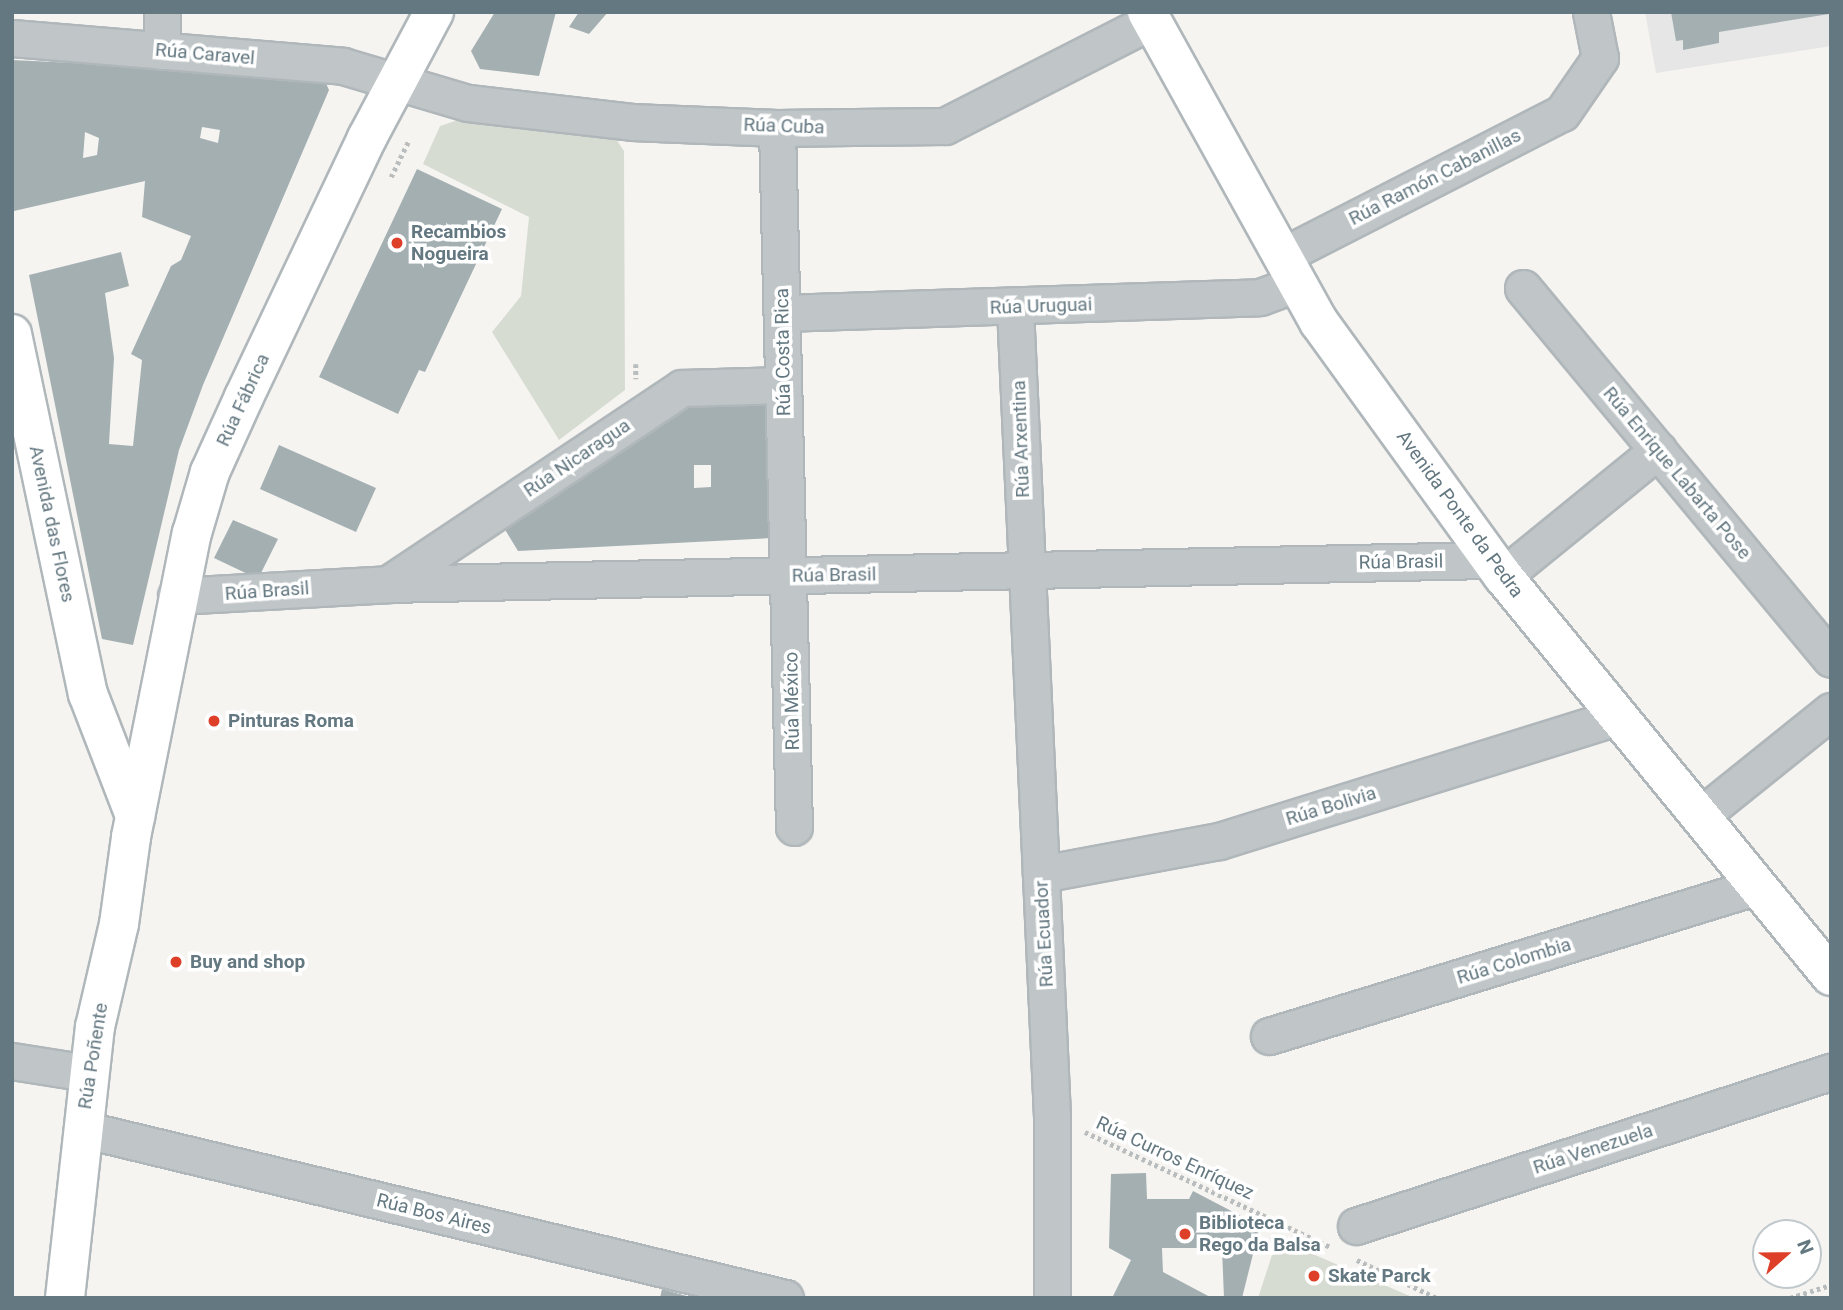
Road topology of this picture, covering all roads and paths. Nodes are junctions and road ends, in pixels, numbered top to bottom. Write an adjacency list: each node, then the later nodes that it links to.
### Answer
1 (162, 12): 6 (street)
2 (435, 12): 7 (street, Rúa Fábrica)
3 (1591, 12): 9 (street, Rúa Ramón Cabanillas)
4 (1149, 17): 8 (street, Rúa Cuba); 9 (street, Avenida Ponte da Pedra)
5 (12, 38): 6 (street, Rúa Caravel)
6 (162, 51): 7 (street, Rúa Caravel)
7 (395, 84): 8 (street, Rúa Cuba); 20 (street, Rúa Fábrica)
8 (777, 128): 12 (street, Rúa Costa Rica)
9 (1290, 269): 11 (street, Rúa Uruguai); 16 (street, Avenida Ponte da Pedra)
10 (1523, 288): 15 (street, Rúa Enrique Labarta Pose)
11 (1015, 308): 12 (street, Rúa Uruguai); 17 (street, Rúa Arxentina)
12 (782, 313): 14 (street, Rúa Costa Rica)
13 (12, 334): 24 (street, Avenida das Flores)
14 (783, 385): 18 (street, Rúa Costa Rica); 19 (street, Rúa Nicaragua)
15 (1658, 450): 16 (street); 21 (street, Rúa Enrique Labarta Pose)
16 (1497, 568): 17 (street, Rúa Brasil); 25 (street, Avenida Ponte da Pedra)
17 (1026, 570): 18 (street, Rúa Brasil); 29 (street, Rúa Ecuador)
18 (790, 576): 19 (street, Rúa Brasil); 28 (street, Rúa México)
19 (388, 584): 20 (street, Rúa Brasil)
20 (176, 596): 23 (street, Rúa Fábrica)
21 (1831, 659)
22 (1831, 711): 27 (street)
23 (156, 713): 24 (street); 26 (street, Rúa Fábrica)
24 (94, 714): 26 (street, Avenida das Flores)
25 (1616, 717): 27 (street, Avenida Ponte da Pedra); 29 (street, Rúa Bolivia)
26 (135, 816): 35 (street, Rúa Poñente)
27 (1699, 817): 30 (street, Avenida Ponte da Pedra)
28 (794, 827)
29 (1041, 874): 36 (street, Rúa Ecuador)
30 (1758, 886): 31 (street, Avenida Ponte da Pedra); 32 (street, Rúa Colombia)
31 (1831, 976)
32 (1269, 1036)
33 (12, 1061): 35 (street)
34 (1831, 1072): 38 (street, Rúa Venezuela)
35 (88, 1073): 37 (street, Rúa Poñente)
36 (1052, 1117): 38 (path, Rúa Curros Enríquez); 42 (street, Rúa Ecuador)
37 (82, 1129): 40 (street, Rúa Bos Aires); 41 (street, Rúa Poñente)
38 (1347, 1244): 43 (path, Rúa Curros Enríquez)
39 (1831, 1285): 44 (path)
40 (768, 1296)
41 (65, 1298)
42 (1052, 1298)
43 (1437, 1298)
44 (1790, 1298)

